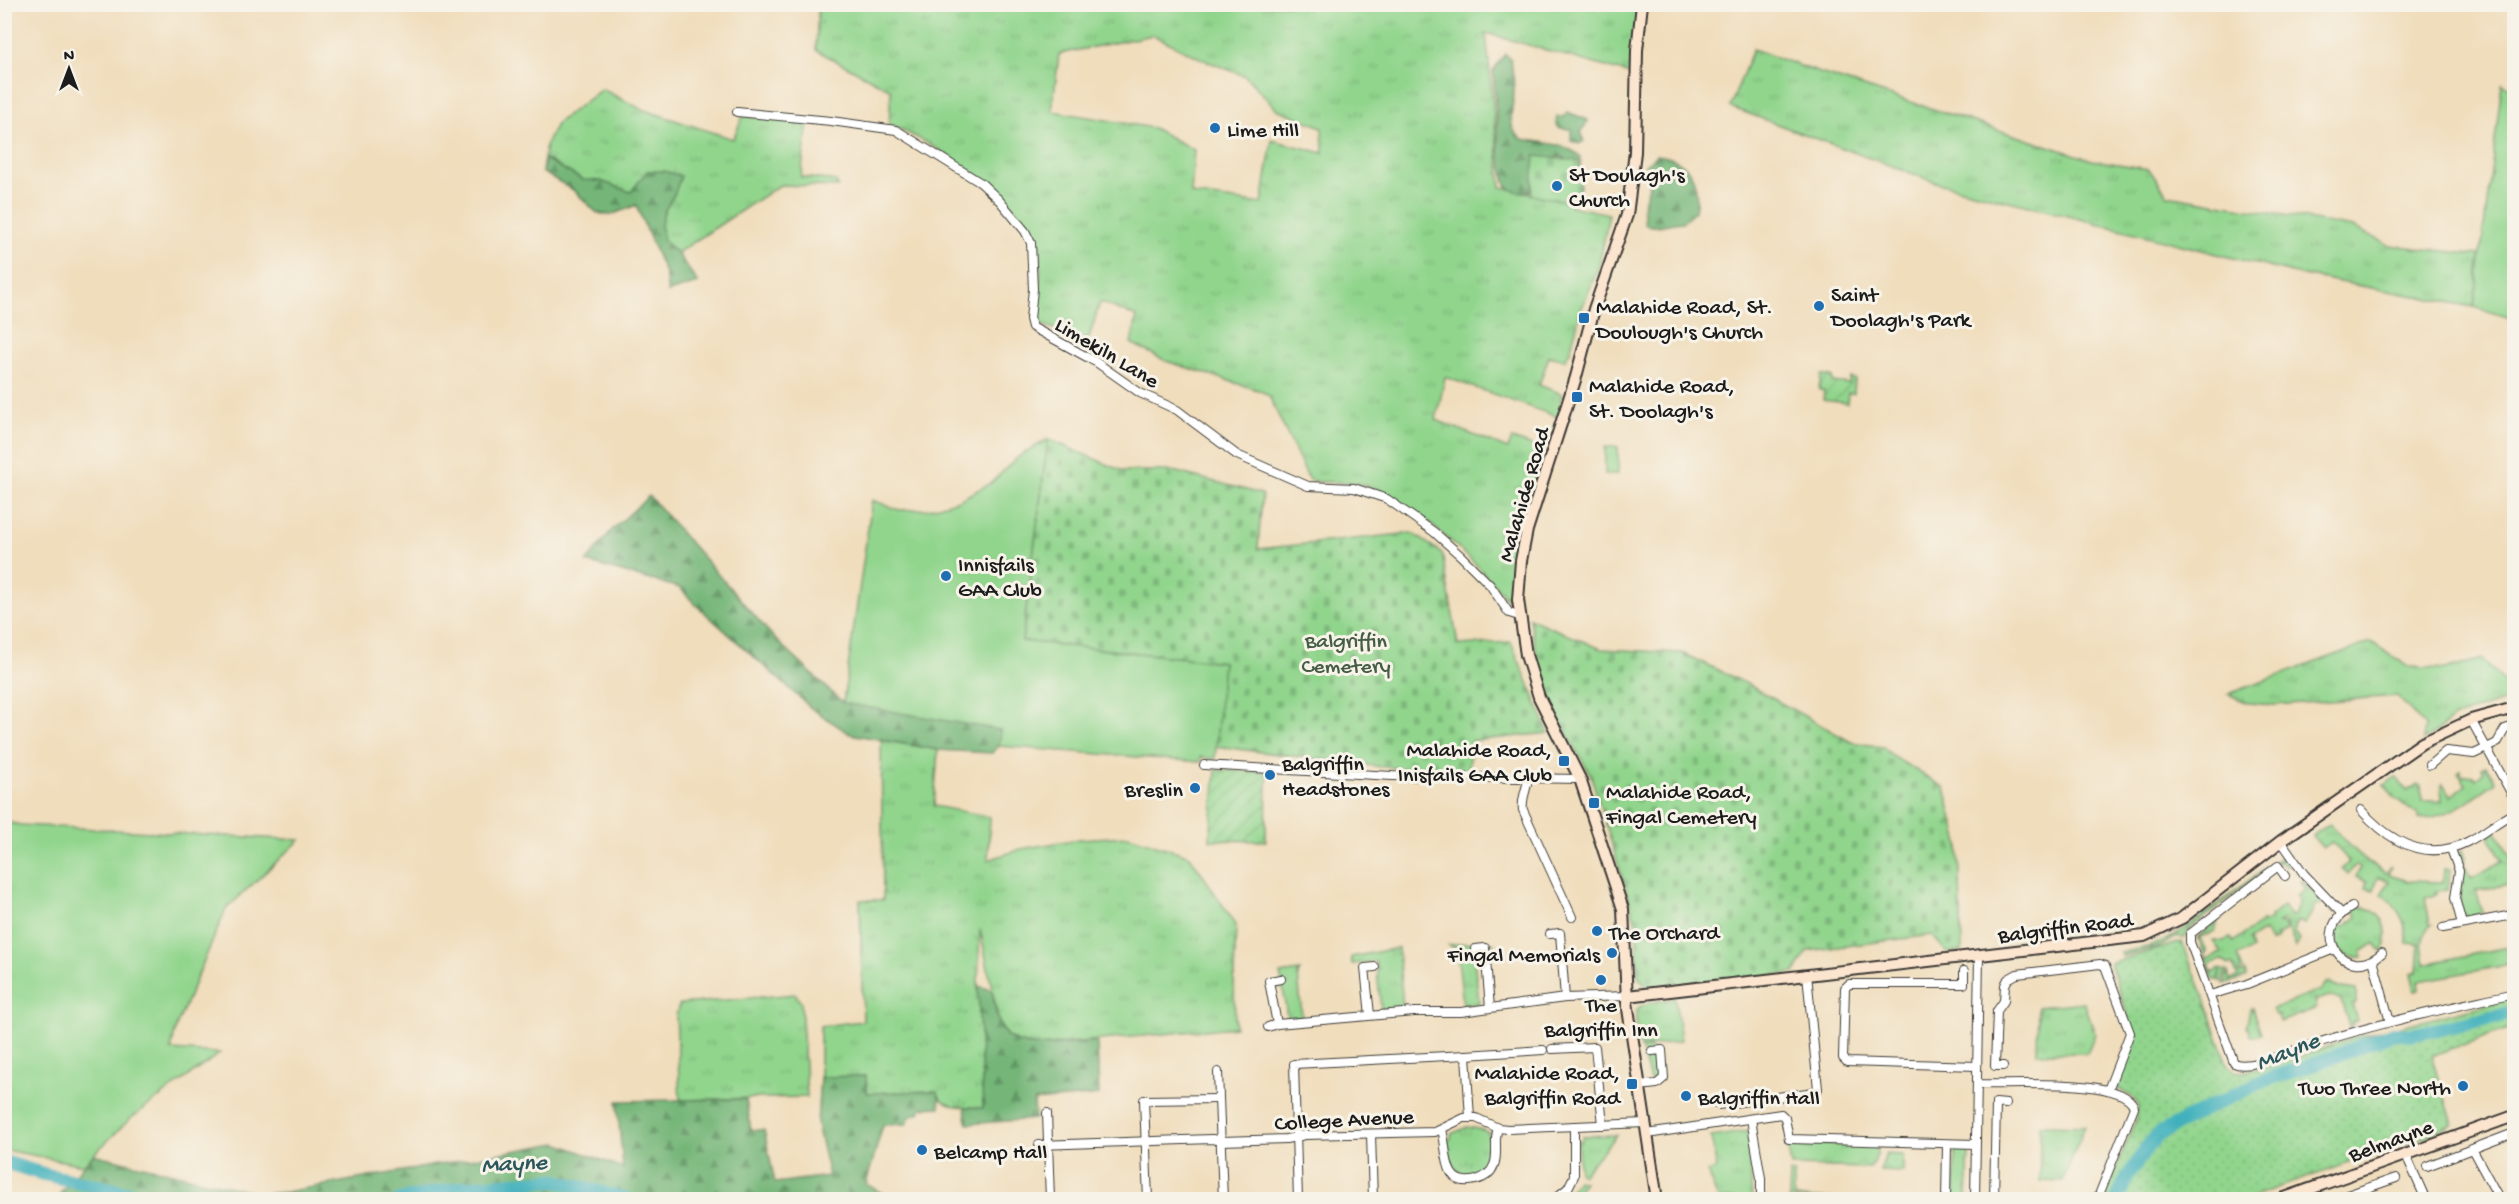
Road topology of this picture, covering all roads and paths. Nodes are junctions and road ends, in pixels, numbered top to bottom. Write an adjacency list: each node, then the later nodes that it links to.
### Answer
1 (1642, 4): 3 (main road, Malahide Road)
2 (737, 112): 3 (street, Limekiln Lane)
3 (1519, 616): 11 (main road, Malahide Road)
4 (2514, 708): 5 (main road, Balgriffin Road)
5 (2470, 720): 7 (street); 15 (main road, Balgriffin Road)
6 (2514, 726): 7 (street)
7 (2486, 748): 9 (street); 12 (street)
8 (1204, 765): 10 (street)
9 (2430, 765)
10 (1528, 778): 11 (street); 21 (street)
11 (1580, 779): 36 (main road, Malahide Road)
12 (2514, 798)
13 (2361, 810): 16 (street)
14 (2514, 813): 16 (street)
15 (2281, 841): 19 (street); 28 (main road, Balgriffin Road)
16 (2451, 849): 22 (street)
17 (2284, 876): 35 (street)
18 (2352, 907): 19 (street)
19 (2341, 913): 26 (street)
20 (2513, 915): 22 (street)
21 (1572, 917)
22 (2462, 924): 23 (street)
23 (2444, 928)
24 (1550, 934): 37 (street)
25 (1475, 949): 38 (street)
26 (2334, 949): 29 (street); 35 (street)
27 (2382, 953): 29 (street)
28 (1979, 956): 32 (main road, Balgriffin Road); 47 (street)
29 (2373, 960): 40 (street)
30 (1375, 967): 39 (street)
31 (1964, 971): 47 (street)
32 (1807, 974): 36 (main road, Balgriffin Road); 55 (street)
33 (1281, 979): 41 (street)
34 (2514, 993): 40 (street)
35 (2210, 995): 40 (street)
36 (1627, 996): 37 (street); 51 (main road, Malahide Road)
37 (1565, 998): 38 (street)
38 (1490, 1008): 39 (street)
39 (1370, 1016): 41 (street)
40 (2390, 1022)
41 (1277, 1024): 42 (street)
42 (1268, 1027)
43 (1552, 1049): 60 (street)
44 (1543, 1050): 46 (street)
45 (1652, 1051): 51 (street)
46 (1466, 1055): 58 (street); 67 (street)
47 (1977, 1066): 50 (street)
48 (2003, 1066): 52 (street)
49 (1218, 1072): 53 (street)
50 (1977, 1084): 52 (street); 71 (street)
51 (1640, 1086): 63 (main road, Malahide Road)
52 (2108, 1090): 90 (street)
53 (1219, 1099): 68 (street); 69 (street)
54 (2006, 1104): 89 (street)
55 (1718, 1105)
56 (1047, 1113): 73 (street)
57 (2514, 1116): 75 (main road, Belmayne)
58 (1470, 1118): 62 (street); 64 (street, College Avenue)
59 (1751, 1119): 63 (street); 70 (street); 86 (street)
60 (1603, 1125): 61 (street); 63 (street)
61 (1574, 1126): 62 (street); 84 (street)
62 (1498, 1128): 64 (street)
63 (1646, 1128): 85 (main road, Malahide Road)
64 (1442, 1130): 66 (street, College Avenue)
65 (2514, 1133): 74 (street)
66 (1371, 1134): 67 (street, College Avenue); 83 (street)
67 (1296, 1137): 68 (street, College Avenue); 82 (street)
68 (1221, 1141): 69 (street, College Avenue); 81 (street)
69 (1146, 1142): 73 (street, College Avenue); 80 (street)
70 (1947, 1144): 71 (street); 87 (street)
71 (1976, 1144): 88 (street)
72 (1039, 1145): 73 (street, College Avenue)
73 (1048, 1145): 79 (street)
74 (2472, 1149): 76 (street); 95 (street)
75 (2406, 1155): 91 (main road, Belmayne); 94 (street)
76 (2427, 1166)
77 (2396, 1178): 78 (street)
78 (2362, 1189): 92 (street); 93 (street)
79 (1050, 1200)
80 (1148, 1200)
81 (1223, 1200)
82 (1298, 1200)
83 (1373, 1200)
84 (1553, 1200)
85 (1657, 1200)
86 (1761, 1200)
87 (1946, 1200)
88 (1975, 1200)
89 (1994, 1200)
90 (2097, 1200)
91 (2279, 1200)
92 (2333, 1200)
93 (2362, 1200)
94 (2426, 1200)
95 (2500, 1200)

